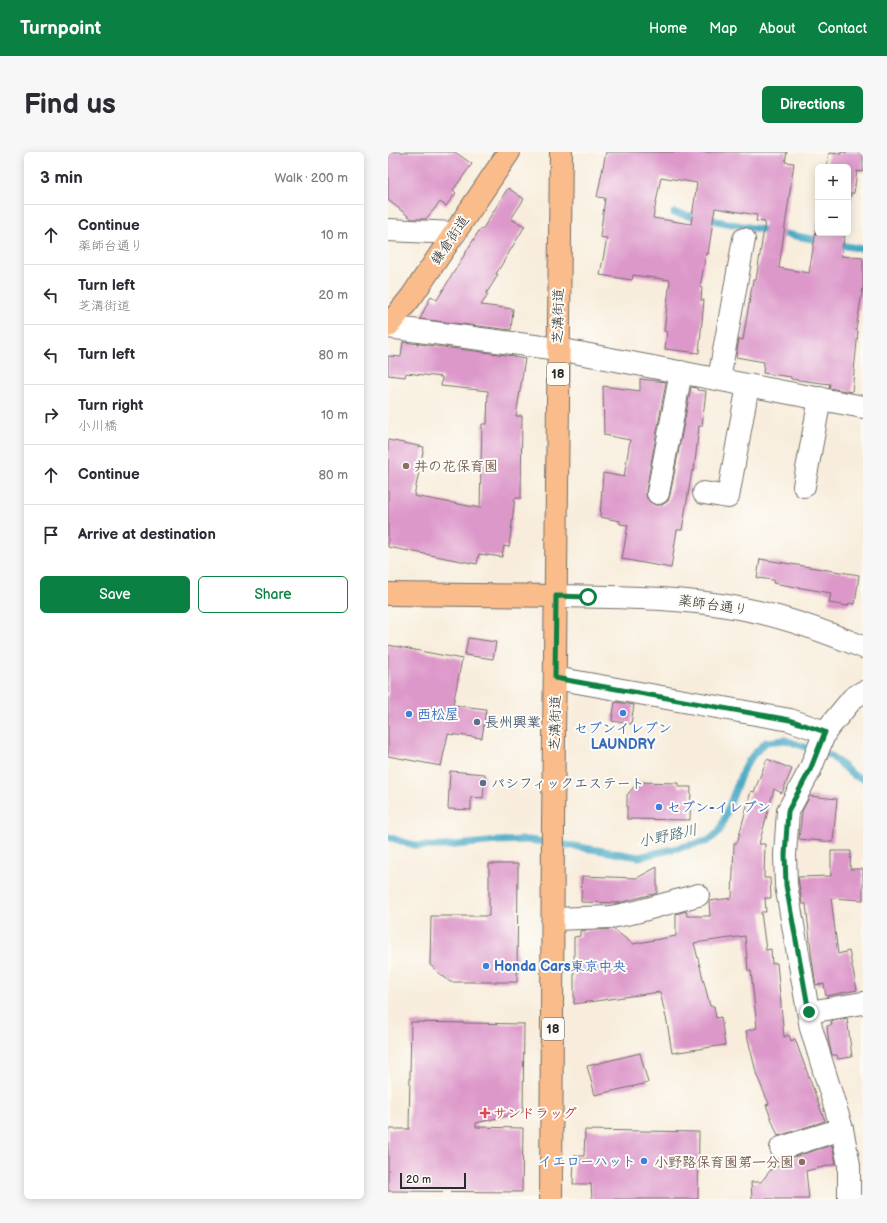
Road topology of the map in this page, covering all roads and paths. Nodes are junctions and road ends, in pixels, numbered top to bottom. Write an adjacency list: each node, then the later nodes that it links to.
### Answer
1 (510, 152): 4 (main road, 鎌倉街道)
2 (561, 152): 7 (main road, 芝溝街道 / 18)
3 (388, 230): 4 (street)
4 (455, 233): 6 (main road, 鎌倉街道)
5 (744, 239): 9 (street)
6 (388, 326): 7 (street)
7 (558, 348): 8 (street); 17 (main road, 芝溝街道 / 18)
8 (681, 372): 9 (street); 14 (street)
9 (719, 379): 10 (street)
10 (748, 385): 11 (street); 15 (street)
11 (820, 398): 12 (street); 13 (street)
12 (863, 407)
13 (804, 486)
14 (658, 493)
15 (704, 493)
16 (388, 594): 17 (main road)
17 (556, 596): 18 (street, 薬師台通り); 19 (main road, 芝溝街道 / 18)
18 (863, 647)
19 (555, 678): 21 (street); 23 (main road, 芝溝街道 / 18)
20 (863, 692): 21 (street)
21 (823, 739): 25 (street)
22 (698, 895): 23 (street)
23 (553, 919): 28 (main road, 芝溝街道 / 18)
24 (863, 1003): 25 (street)
25 (809, 1012): 26 (street)
26 (842, 1129): 27 (street); 29 (street)
27 (781, 1148)
28 (551, 1199)
29 (849, 1199)

